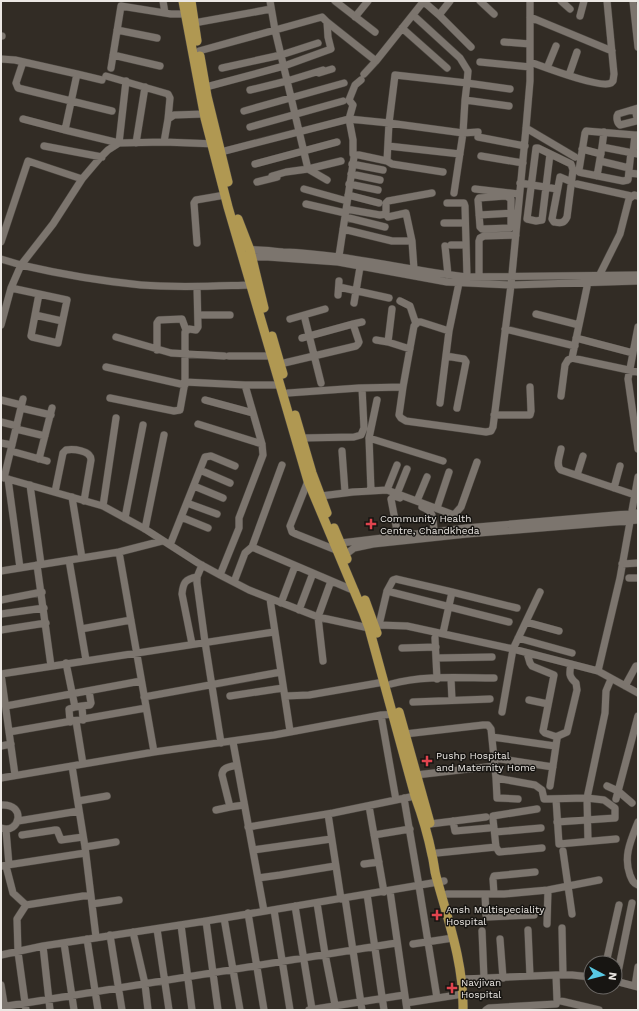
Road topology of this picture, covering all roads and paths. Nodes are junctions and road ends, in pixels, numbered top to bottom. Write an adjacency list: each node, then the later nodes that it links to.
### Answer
1 (163, 1): 17 (street)
2 (183, 1): 18 (main road)
3 (190, 1): 27 (main road)
4 (334, 1): 23 (street)
5 (423, 1): 20 (street); 21 (street)
6 (450, 1): 21 (street)
7 (480, 1): 19 (street)
8 (530, 1): 24 (street)
9 (562, 1): 16 (street)
10 (584, 1): 22 (street)
11 (607, 1): 41 (street)
12 (365, 2): 23 (street)
13 (635, 3): 25 (street)
14 (121, 4): 17 (street); 29 (street)
15 (270, 5): 27 (street); 30 (street)
16 (570, 8)
17 (165, 13): 18 (street)
18 (186, 14): 75 (main road)
19 (494, 14)
20 (413, 15): 28 (street); 63 (street)
21 (439, 15): 39 (street)
22 (580, 16)
23 (355, 17): 31 (street)
24 (530, 17): 36 (street); 41 (street)
25 (636, 21): 33 (street)
26 (328, 22): 30 (street); 46 (street); 51 (street)
27 (194, 23): 40 (main road)
28 (402, 28): 46 (street); 54 (street)
29 (117, 30): 32 (street); 43 (street)
30 (275, 30): 40 (street); 44 (street)
31 (375, 32)
32 (156, 38)
33 (638, 39): 38 (street)
34 (504, 42): 36 (street)
35 (318, 43): 44 (street)
36 (530, 44): 49 (street)
37 (556, 46): 55 (street)
38 (638, 47)
39 (471, 48)
40 (199, 51): 65 (main road)
41 (612, 51): 59 (street)
42 (577, 52): 59 (street)
43 (113, 55): 50 (street); 52 (street)
44 (281, 55): 51 (street); 53 (street)
45 (1, 59): 47 (street)
46 (376, 61): 78 (street)
47 (23, 62): 58 (street); 69 (street)
48 (480, 62): 49 (street)
49 (530, 64): 55 (street); 82 (street)
50 (160, 66)
51 (284, 66): 61 (street); 65 (street)
52 (111, 68)
53 (222, 68)
54 (446, 68)
55 (547, 68): 59 (street)
56 (332, 69): 61 (street)
57 (323, 70): 61 (street)
58 (77, 74): 60 (street); 69 (street)
59 (569, 75)
60 (126, 82): 64 (street); 90 (street)
61 (288, 82): 67 (street); 68 (street)
62 (344, 83): 68 (street)
63 (467, 84): 66 (street); 70 (street); 80 (street)
64 (146, 87): 77 (street); 91 (street)
65 (206, 87): 95 (main road)
66 (510, 89)
67 (250, 90)
68 (292, 97): 74 (street); 76 (street)
69 (71, 100): 73 (street); 83 (street)
70 (465, 100): 72 (street); 86 (street)
71 (343, 102): 76 (street)
72 (509, 106)
73 (112, 111)
74 (244, 112)
75 (204, 114): 77 (street); 95 (main road)
76 (296, 116): 81 (street); 84 (street)
77 (168, 119): 88 (street)
78 (349, 119): 80 (street); 84 (street); 99 (street)
79 (24, 120): 83 (street)
80 (389, 123): 86 (street); 93 (street)
81 (250, 127)
82 (526, 128): 94 (street); 105 (street)
83 (65, 130): 90 (street)
84 (300, 132): 95 (street); 97 (street)
85 (604, 132): 87 (street); 96 (street); 102 (street)
86 (463, 133): 94 (street); 100 (street)
87 (637, 135): 98 (street)
88 (164, 142): 91 (street); 95 (street)
89 (337, 142): 97 (street)
90 (119, 143): 91 (street); 104 (street)
91 (136, 143)
92 (44, 146): 104 (street)
93 (388, 146): 100 (street); 107 (street)
94 (525, 146): 108 (street)
95 (218, 147): 137 (main road); 156 (main road)
96 (582, 149): 102 (street); 119 (street)
97 (304, 150): 109 (street); 111 (street)
98 (634, 153): 102 (street); 113 (street)
99 (353, 154)
100 (460, 154): 135 (street)
101 (550, 154): 114 (street); 126 (street); 128 (street)
102 (601, 154): 113 (street); 119 (street)
103 (481, 156): 108 (street)
104 (102, 157): 121 (street)
105 (575, 157)
106 (341, 161): 111 (street)
107 (387, 161): 110 (street); 115 (street)
108 (523, 163): 125 (street)
109 (255, 164)
110 (352, 164): 112 (street); 116 (street)
111 (308, 169): 118 (street); 122 (street); 124 (street)
112 (383, 170)
113 (629, 170): 117 (street); 119 (street)
114 (548, 171): 120 (street); 129 (street)
115 (443, 172)
116 (351, 174): 123 (street); 127 (street)
117 (638, 174)
118 (272, 176)
119 (597, 176)
120 (560, 177): 126 (street); 132 (street)
121 (82, 179): 153 (street); 159 (street)
122 (327, 180)
123 (380, 180)
124 (257, 182)
125 (520, 183): 128 (street); 136 (street)
126 (575, 183): 132 (street); 138 (street)
127 (349, 184): 133 (street); 139 (street)
128 (531, 185): 129 (street); 129 (street)
129 (546, 187): 132 (street)
130 (304, 189): 139 (street)
131 (475, 189): 136 (street)
132 (557, 189)
133 (378, 190)
134 (432, 193): 145 (street)
135 (454, 193)
136 (519, 194): 144 (street)
137 (225, 195): 154 (street); 156 (main road)
138 (634, 196): 164 (street)
139 (347, 198): 140 (street); 143 (street)
140 (379, 203)
141 (447, 203): 148 (street)
142 (306, 204): 143 (street)
143 (345, 213): 145 (street); 149 (street); 150 (street)
144 (514, 213): 146 (street); 146 (street); 146 (street); 151 (street)
145 (386, 214): 152 (street)
146 (479, 215)
147 (444, 223): 148 (street)
148 (466, 223): 155 (street)
149 (385, 227)
150 (343, 229): 152 (street); 157 (street)
151 (516, 235): 166 (street); 167 (street)
152 (412, 241): 161 (street)
153 (1, 242)
154 (197, 243)
155 (466, 245): 162 (street); 165 (street)
156 (247, 254): 157 (street); 160 (street); 171 (main road); 211 (main road)
157 (339, 256): 161 (street)
158 (1, 259): 159 (street)
159 (21, 265): 172 (street); 173 (street)
160 (360, 267): 170 (street); 174 (street)
161 (414, 269): 162 (street)
162 (448, 275): 165 (street)
163 (638, 275): 164 (street)
164 (599, 276): 167 (street)
165 (467, 277): 166 (street)
166 (479, 277): 167 (street)
167 (511, 281): 169 (street); 170 (street); 194 (street)
168 (638, 281): 169 (street)
169 (588, 282): 193 (street)
170 (459, 283): 197 (street)
171 (251, 284): 172 (street); 207 (main road)
172 (197, 287): 184 (street)
173 (10, 288): 175 (street); 192 (street)
174 (356, 291): 176 (street); 177 (street); 179 (street)
175 (39, 294): 183 (street); 188 (street)
176 (338, 295)
177 (389, 298)
178 (400, 301): 191 (street)
179 (354, 303)
180 (325, 309): 186 (street)
181 (392, 309): 201 (street)
182 (536, 314): 193 (street)
183 (35, 315): 188 (street); 188 (street)
184 (198, 315): 185 (street); 195 (street)
185 (230, 315)
186 (304, 316): 187 (street); 199 (street)
187 (290, 319)
188 (62, 321)
189 (362, 322): 190 (street)
190 (353, 324): 199 (street); 209 (street)
191 (416, 324): 197 (street); 203 (street)
192 (1, 325)
193 (579, 325): 202 (street)
194 (505, 329): 202 (street); 233 (street)
195 (186, 330): 204 (street); 206 (street)
196 (638, 330): 205 (street)
197 (449, 331): 208 (street)
198 (116, 337): 204 (street)
199 (305, 337): 209 (street)
200 (376, 340): 201 (street)
201 (388, 342): 203 (street)
202 (575, 342): 205 (street); 210 (street)
203 (410, 349): 219 (street)
204 (157, 350): 206 (street)
205 (633, 353): 213 (street)
206 (186, 355): 207 (street); 216 (street)
207 (271, 356): 218 (main road)
208 (446, 356): 228 (street); 230 (street)
209 (314, 357): 211 (street); 215 (street)
210 (572, 358): 213 (street); 223 (street)
211 (280, 364): 222 (main road)
212 (106, 367): 216 (street)
213 (630, 370): 214 (street); 248 (street)
214 (638, 372)
215 (321, 383)
216 (185, 384): 217 (street); 224 (street)
217 (246, 385): 218 (street); 232 (street)
218 (280, 385): 268 (main road)
219 (403, 387): 221 (street); 233 (street)
220 (530, 387): 233 (street)
221 (361, 388): 222 (street); 231 (street); 241 (street)
222 (288, 393): 241 (main road)
223 (561, 396)
224 (110, 398)
225 (1, 400): 229 (street)
226 (204, 400): 232 (street)
227 (377, 400): 242 (street)
228 (440, 402)
229 (22, 404): 238 (street); 240 (street)
230 (457, 408)
231 (360, 410)
232 (253, 413): 244 (street)
233 (494, 415)
234 (116, 418): 285 (street)
235 (1, 422): 238 (street)
236 (198, 424): 244 (street)
237 (143, 425): 290 (street)
238 (16, 427): 240 (street); 245 (street)
239 (164, 435): 293 (street)
240 (45, 436): 246 (street)
241 (302, 438): 279 (main road)
242 (369, 438): 254 (street); 274 (street)
243 (1, 443): 245 (street)
244 (262, 444): 312 (street)
245 (11, 448): 252 (street); 258 (street)
246 (42, 448): 249 (street); 252 (street)
247 (562, 449): 264 (street)
248 (638, 449)
249 (50, 450)
250 (342, 451): 276 (street)
251 (583, 456): 264 (street)
252 (39, 459): 253 (street)
253 (48, 461)
254 (443, 461)
255 (477, 462): 286 (street)
256 (282, 465): 299 (street)
257 (397, 465): 273 (street)
258 (4, 466): 267 (street)
259 (235, 466): 262 (street)
260 (620, 466): 272 (street)
261 (407, 469): 277 (street)
262 (200, 470): 269 (street); 271 (street)
263 (449, 472): 286 (street)
264 (577, 475): 272 (street)
265 (427, 477): 283 (street)
266 (638, 477): 278 (street)
267 (4, 478): 270 (street); 309 (street)
268 (308, 481): 298 (main road); 298 (street)
269 (230, 483)
270 (30, 485): 275 (street); 305 (street)
271 (194, 486): 281 (street); 284 (street)
272 (614, 488): 278 (street)
273 (387, 490): 274 (street); 277 (street)
274 (372, 491): 276 (street)
275 (55, 492): 280 (street); 282 (street)
276 (345, 492): 279 (street)
277 (398, 494): 283 (street)
278 (635, 495): 288 (street)
279 (321, 496): 298 (main road)
280 (72, 497): 282 (street); 302 (street)
281 (223, 498)
282 (84, 500): 285 (street)
283 (417, 500): 286 (street)
284 (187, 503): 287 (street); 289 (street)
285 (103, 506): 290 (street)
286 (437, 508)
287 (217, 514)
288 (633, 515): 291 (street); 294 (street); 301 (street); 306 (street)
289 (181, 517): 292 (street); 297 (street)
290 (125, 518): 293 (street)
291 (638, 520)
292 (208, 528)
293 (145, 529): 296 (street)
294 (434, 532): 295 (street); 295 (street)
295 (398, 536): 298 (street)
296 (162, 541): 297 (street); 300 (street)
297 (170, 545): 307 (street)
298 (339, 546): 301 (main road); 318 (main road)
299 (252, 548): 308 (street); 317 (street)
300 (119, 552): 302 (street); 332 (street)
301 (345, 555): 336 (main road)
302 (82, 558): 303 (street)
303 (69, 560): 305 (street); 337 (street)
304 (638, 563): 306 (street)
305 (39, 564): 309 (street); 320 (street)
306 (622, 564): 360 (street)
307 (202, 566): 312 (street); 313 (street)
308 (295, 566): 311 (street); 325 (street)
309 (20, 568): 310 (street)
310 (1, 571)
311 (313, 573): 316 (street); 329 (street)
312 (220, 575): 317 (street)
313 (197, 578): 344 (street); 345 (street)
314 (629, 578): 315 (street)
315 (638, 578)
316 (332, 581): 318 (street); 331 (street)
317 (234, 582): 323 (street)
318 (354, 591): 336 (main road)
319 (387, 591): 321 (street); 326 (street); 336 (street)
320 (42, 592): 324 (street); 327 (street)
321 (452, 592): 326 (street); 328 (street)
322 (540, 592): 334 (street)
323 (270, 599): 325 (street); 340 (street)
324 (1, 600)
325 (281, 603): 329 (street)
326 (449, 607): 333 (street); 341 (street)
327 (44, 608): 330 (street); 335 (street)
328 (517, 608)
329 (299, 610): 331 (street)
330 (1, 614)
331 (318, 617): 336 (street); 355 (street)
332 (131, 620): 337 (street); 349 (street)
333 (509, 622)
334 (526, 622): 339 (street); 343 (street)
335 (46, 623): 338 (street); 358 (street)
336 (375, 627): 341 (street); 368 (main road)
337 (81, 629): 354 (street)
338 (1, 630)
339 (559, 631)
340 (274, 632): 344 (street); 361 (street)
341 (443, 633): 348 (street)
342 (435, 638): 346 (street)
343 (518, 638): 348 (street); 351 (street)
344 (205, 642): 345 (street); 369 (street)
345 (192, 644): 349 (street)
346 (436, 647): 347 (street); 353 (street)
347 (402, 648)
348 (513, 650): 350 (street); 387 (street)
349 (136, 652): 354 (street); 367 (street)
350 (527, 653): 357 (street); 383 (street)
351 (572, 653)
352 (492, 657): 353 (street)
353 (436, 658): 363 (street)
354 (86, 660): 356 (street)
355 (323, 661)
356 (66, 663): 358 (street); 375 (street)
357 (571, 664): 360 (street); 398 (street)
358 (51, 666): 362 (street)
359 (638, 666): 370 (street)
360 (598, 671): 366 (street)
361 (281, 672): 369 (street); 371 (street)
362 (1, 674): 372 (street)
363 (437, 678): 364 (street); 368 (street)
364 (451, 678): 365 (street); 380 (street)
365 (494, 678)
366 (612, 678): 370 (street); 421 (street)
367 (141, 681): 373 (street); 376 (street)
368 (387, 683): 378 (street); 388 (main road)
369 (212, 685): 376 (street); 400 (street)
370 (625, 686): 374 (street)
371 (283, 688): 377 (street); 378 (street)
372 (2, 689): 384 (street)
373 (89, 691): 375 (street); 385 (street)
374 (638, 693)
375 (72, 694): 384 (street); 385 (street)
376 (144, 696): 386 (street)
377 (230, 696)
378 (285, 696): 394 (street)
379 (490, 699): 380 (street)
380 (452, 700): 382 (street)
381 (529, 700): 383 (street)
382 (412, 702)
383 (548, 704): 398 (street)
384 (4, 705): 390 (street)
385 (79, 707): 392 (street); 392 (street)
386 (146, 708): 392 (street); 404 (street)
387 (502, 712)
388 (396, 714): 389 (street); 396 (main road); 419 (main road)
389 (381, 715): 394 (street); 425 (street)
390 (4, 716): 395 (street)
391 (638, 716): 393 (street)
392 (76, 721): 395 (street); 406 (street)
393 (636, 728): 417 (street)
394 (290, 731): 399 (street)
395 (9, 732): 401 (street)
396 (405, 734): 397 (street); 412 (main road)
397 (492, 737): 403 (street); 405 (street)
398 (557, 737): 403 (street)
399 (233, 742): 400 (street); 407 (street)
400 (221, 743): 404 (street)
401 (11, 744): 402 (street); 411 (street)
402 (1, 746)
403 (555, 746): 410 (street)
404 (154, 752): 406 (street)
405 (494, 758): 409 (street); 410 (street)
406 (83, 764): 408 (street)
407 (237, 765): 428 (street); 431 (street)
408 (72, 766): 411 (street); 426 (street)
409 (495, 766): 412 (street); 414 (street)
410 (553, 767): 415 (street)
411 (15, 775): 413 (street)
412 (416, 775): 442 (main road)
413 (1, 778)
414 (496, 778): 422 (street); 423 (street)
415 (550, 786)
416 (607, 786): 417 (street)
417 (618, 791): 424 (street); 427 (street)
418 (107, 796): 426 (street)
419 (415, 796): 420 (street); 468 (main road)
420 (404, 798): 425 (street); 446 (street)
421 (587, 798): 423 (street); 437 (street); 437 (street)
422 (518, 799)
423 (556, 799): 440 (street)
424 (616, 799)
425 (396, 800): 430 (street)
426 (78, 801): 434 (street)
427 (632, 803)
428 (244, 804): 431 (street); 443 (street)
429 (1, 805): 438 (street)
430 (369, 806): 435 (street); 449 (street)
431 (230, 807): 433 (street)
432 (537, 809): 447 (street)
433 (216, 810)
434 (79, 811): 438 (street); 450 (street)
435 (328, 814): 443 (street); 451 (street)
436 (486, 817): 439 (street)
437 (588, 819): 440 (street); 453 (street)
438 (18, 820): 445 (street)
439 (453, 821): 442 (street); 447 (street)
440 (558, 822): 453 (street)
441 (638, 822): 470 (street)
442 (430, 824): 460 (main road)
443 (248, 827): 458 (street)
444 (541, 828): 447 (street)
445 (4, 829): 463 (street)
446 (410, 829): 449 (street); 471 (street)
447 (492, 830): 455 (street)
448 (22, 835): 450 (street)
449 (374, 835): 461 (street)
450 (83, 837): 457 (street)
451 (331, 839): 458 (street); 464 (street)
452 (616, 839): 453 (street)
453 (588, 841)
454 (116, 842): 457 (street)
455 (496, 847): 456 (street); 460 (street)
456 (542, 848)
457 (85, 850): 463 (street); 478 (street)
458 (253, 850): 466 (street)
459 (563, 852): 469 (street)
460 (437, 853): 468 (main road)
461 (379, 862): 462 (street); 473 (street)
462 (364, 864)
463 (5, 866): 484 (street)
464 (335, 866): 466 (street); 479 (street)
465 (535, 872): 477 (street)
466 (258, 878): 488 (street)
467 (599, 880): 469 (street)
468 (441, 882): 471 (street); 475 (main road); 503 (main road)
469 (568, 885): 472 (street); 490 (street)
470 (638, 885)
471 (420, 886): 473 (street); 506 (street)
472 (548, 890): 477 (street); 494 (street)
473 (387, 891): 474 (street); 508 (street)
474 (368, 894): 479 (street); 511 (street)
475 (447, 894): 476 (street); 530 (main road)
476 (485, 894): 477 (street); 491 (street)
477 (494, 894)
478 (91, 896): 483 (street); 484 (street)
479 (343, 898): 481 (street); 512 (street)
480 (119, 900): 483 (street)
481 (317, 903): 486 (street); 514 (street)
482 (632, 903): 517 (street)
483 (92, 904): 502 (street)
484 (26, 905): 513 (street)
485 (619, 905): 516 (street)
486 (295, 906): 487 (street); 518 (street)
487 (274, 910): 488 (street); 519 (street)
488 (264, 911): 489 (street)
489 (248, 913): 492 (street); 520 (street)
490 (572, 914)
491 (534, 915)
492 (224, 918): 493 (street); 522 (street)
493 (206, 921): 495 (street); 523 (street)
494 (547, 924)
495 (181, 925): 496 (street); 527 (street)
496 (157, 928): 500 (street); 531 (street)
497 (562, 928): 524 (street)
498 (528, 930): 525 (street)
499 (482, 931): 528 (street)
500 (133, 932): 501 (street); 533 (street)
501 (110, 935): 502 (street); 536 (street)
502 (96, 937): 504 (street)
503 (453, 938): 506 (street); 530 (main road)
504 (87, 939): 507 (street); 537 (street)
505 (500, 939): 529 (street)
506 (428, 942): 509 (street); 542 (street)
507 (64, 943): 510 (street); 539 (street)
508 (396, 943): 511 (street); 540 (street)
509 (414, 944)
510 (43, 946): 513 (street); 541 (street)
511 (374, 946): 512 (street); 543 (street)
512 (353, 950): 514 (street); 544 (street)
513 (18, 952): 515 (street); 546 (street)
514 (325, 954): 518 (street); 549 (street)
515 (1, 955)
516 (608, 955)
517 (621, 955)
518 (303, 958): 519 (street); 561 (street)
519 (282, 962): 520 (street); 560 (street)
520 (257, 966): 522 (street); 559 (street)
521 (638, 966): 535 (street)
522 (232, 970): 523 (street); 558 (street)
523 (212, 973): 527 (street); 557 (street)
524 (559, 975): 525 (street); 526 (street); 545 (street)
525 (530, 976): 529 (street)
526 (583, 976)
527 (188, 977): 531 (street); 556 (street)
528 (484, 978): 529 (street); 530 (street)
529 (503, 978)
530 (465, 979): 538 (main road); 565 (main road)
531 (165, 981): 533 (street); 555 (street)
532 (623, 983): 535 (street)
533 (145, 984): 536 (street); 554 (street)
534 (1, 985): 548 (street)
535 (636, 986)
536 (119, 988): 537 (street); 553 (street)
537 (95, 992): 539 (street); 552 (street)
538 (463, 994): 542 (street); 564 (main road)
539 (72, 995): 541 (street); 551 (street)
540 (404, 995): 543 (street); 547 (street)
541 (48, 998): 546 (street); 550 (street)
542 (437, 998): 547 (street)
543 (382, 999): 544 (street); 563 (street)
544 (361, 1002): 549 (street); 562 (street)
545 (556, 1005): 566 (street); 567 (street)
546 (26, 1006): 548 (street)
547 (406, 1007)
548 (4, 1008)
549 (336, 1008): 561 (street)
550 (50, 1010)
551 (74, 1010)
552 (98, 1010)
553 (122, 1010)
554 (148, 1010)
555 (169, 1010)
556 (192, 1010)
557 (218, 1010)
558 (240, 1010)
559 (264, 1010)
560 (290, 1010)
561 (311, 1010)
562 (362, 1010)
563 (384, 1010)
564 (463, 1010)
565 (469, 1010)
566 (486, 1010)
567 (599, 1010)

